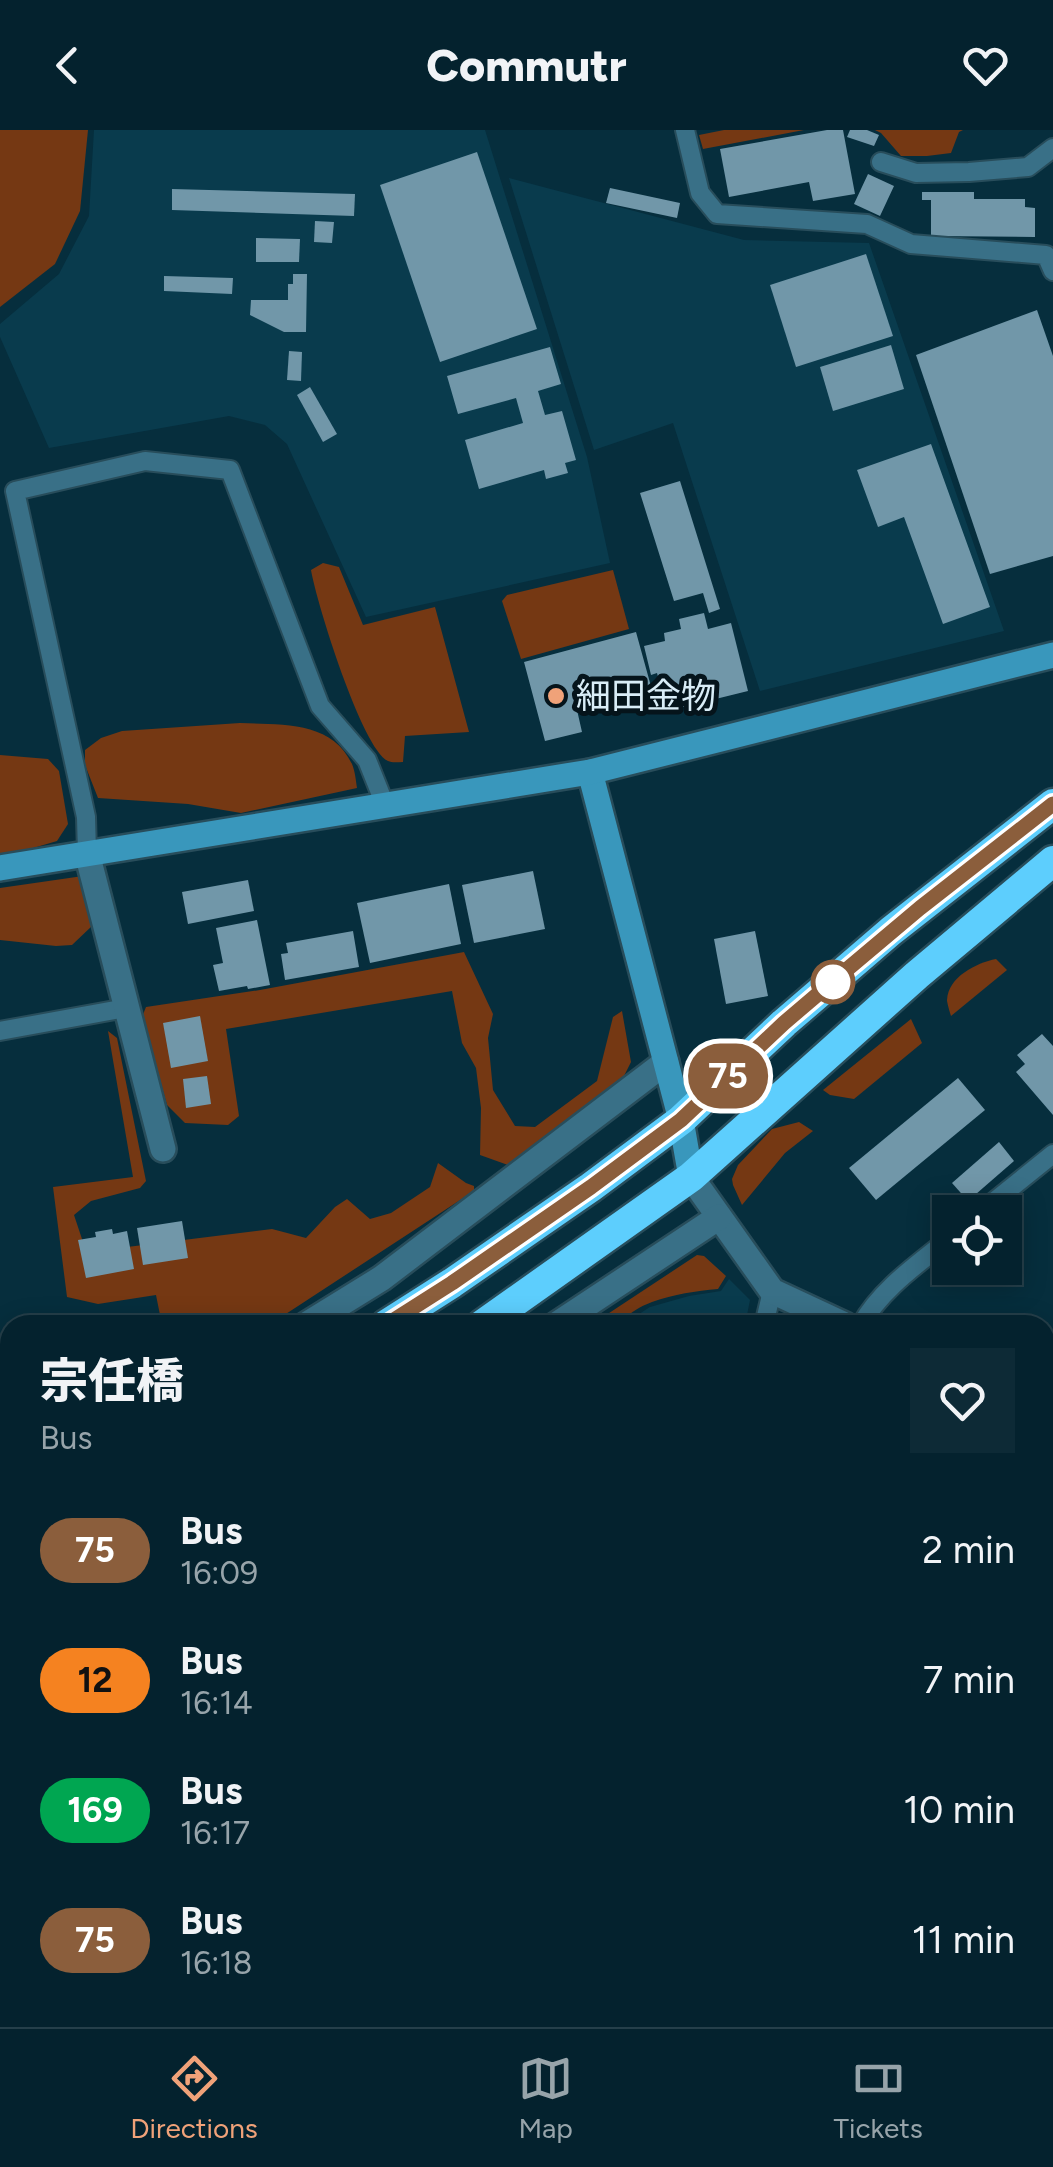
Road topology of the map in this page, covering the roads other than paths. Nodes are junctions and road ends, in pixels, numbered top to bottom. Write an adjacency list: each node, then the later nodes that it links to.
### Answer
1 (685, 130): 4 (lane)
2 (1053, 148): 3 (lane)
3 (881, 162)
4 (1051, 260)
5 (1053, 655): 6 (street)
6 (590, 772): 8 (street); 14 (street)
7 (1053, 804): 15 (highway)
8 (385, 805): 9 (street); 9 (lane)
9 (87, 853): 11 (street); 12 (street)
10 (1053, 861): 18 (highway)
11 (0, 868)
12 (126, 1008): 13 (lane); 16 (street)
13 (0, 1031)
14 (666, 1062): 15 (street); 23 (street)
15 (681, 1120): 18 (street); 24 (highway)
16 (163, 1149)
17 (1053, 1154): 19 (lane)
18 (692, 1176): 20 (street); 25 (highway)
19 (1002, 1195)
20 (720, 1216): 22 (street); 26 (street)
21 (932, 1253): 29 (lane)
22 (772, 1292): 27 (lane); 28 (street)
23 (322, 1315)
24 (402, 1315)
25 (496, 1315)
26 (571, 1315)
27 (766, 1315)
28 (823, 1315)
29 (867, 1315)

